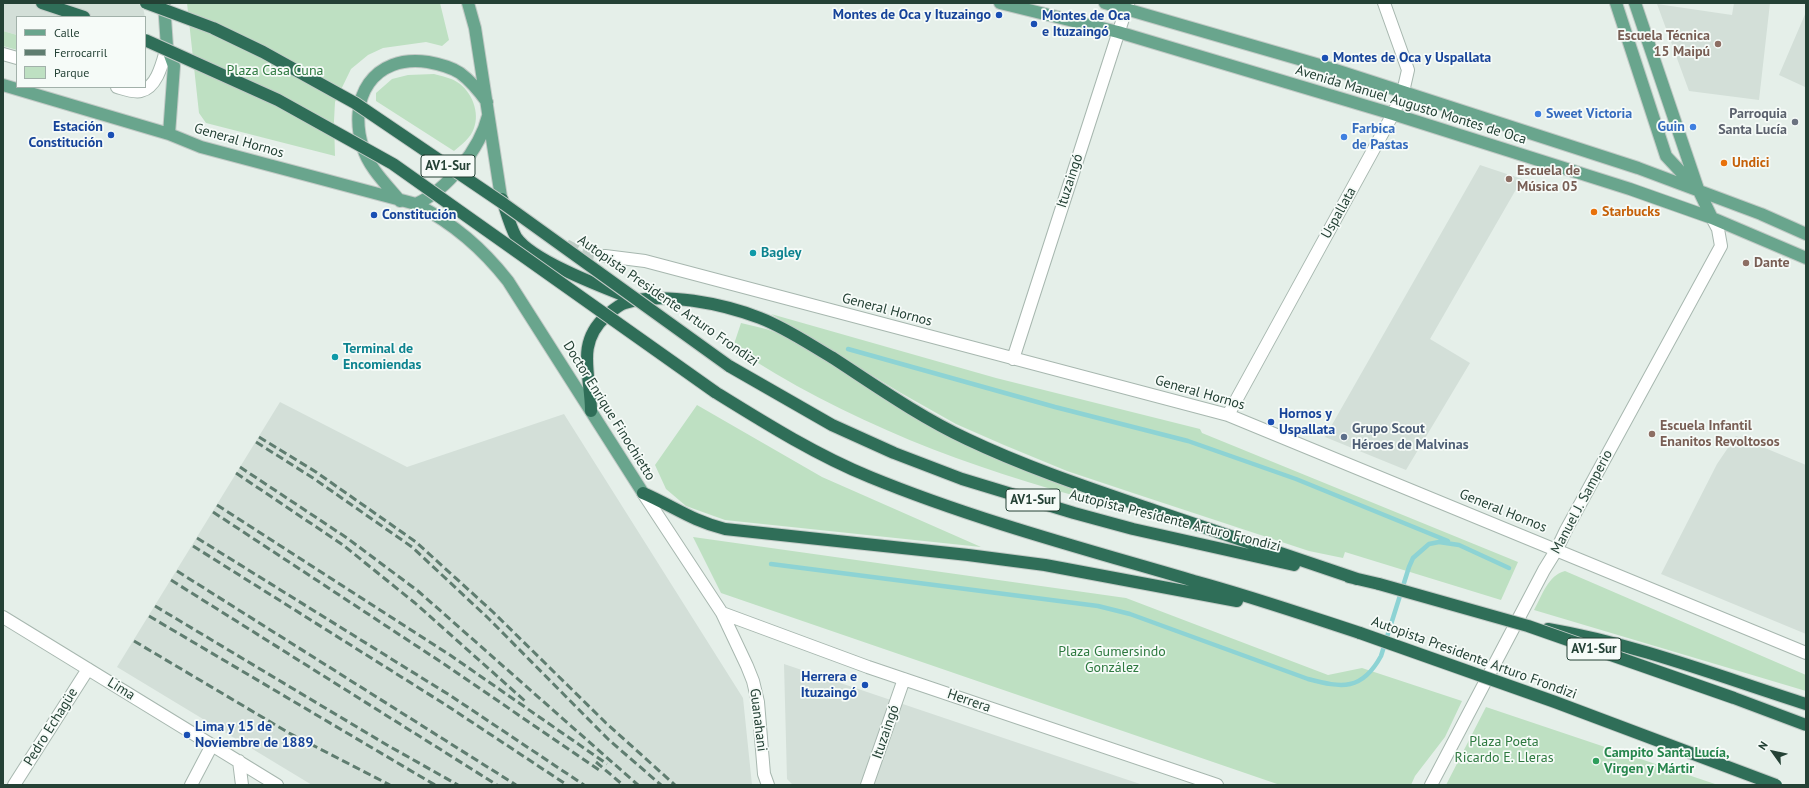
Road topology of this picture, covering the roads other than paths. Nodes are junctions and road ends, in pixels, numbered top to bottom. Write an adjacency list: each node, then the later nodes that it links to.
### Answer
1 (42, 3): 12 (highway)
2 (146, 3): 40 (highway, Autopista Presidente Arturo Frondizi / AV1-Sur, bridge)
3 (164, 3): 16 (main road)
4 (468, 3): 13 (main road)
5 (474, 3): 13 (main road)
6 (1000, 3): 14 (main road, Avenida Manuel Augusto Montes de Oca)
7 (1106, 3): 11 (main road, Avenida Manuel Augusto Montes de Oca)
8 (1384, 3): 21 (street, Uspallata)
9 (1616, 3): 25 (main road)
10 (1635, 3): 25 (main road)
11 (1127, 6): 14 (street, Ituzaingó); 21 (main road, Avenida Manuel Augusto Montes de Oca)
12 (81, 16)
13 (475, 28): 22 (main road)
14 (1118, 32): 23 (main road, Avenida Manuel Augusto Montes de Oca); 35 (street, Ituzaingó)
15 (146, 40): 42 (highway, Autopista Presidente Arturo Frondizi / AV1-Sur, bridge)
16 (167, 47): 20 (street); 24 (main road)
17 (3, 54): 18 (street)
18 (16, 58)
19 (3, 85): 24 (main road, General Hornos)
20 (122, 88)
21 (1403, 92): 23 (street, Uspallata); 25 (main road, Avenida Manuel Augusto Montes de Oca)
22 (488, 108): 26 (main road); 27 (main road); 28 (main road)
23 (1393, 114): 29 (main road, Avenida Manuel Augusto Montes de Oca); 37 (street, Uspallata)
24 (169, 134): 27 (main road, General Hornos)
25 (1698, 189): 29 (main road); 31 (main road, Avenida Manuel Augusto Montes de Oca)
26 (501, 197): 34 (highway)
27 (400, 200): 28 (main road, General Hornos)
28 (416, 204): 30 (main road, General Hornos)
29 (1712, 218): 33 (main road, Avenida Manuel Augusto Montes de Oca); 39 (street, Manuel J. Samperio)
30 (462, 233): 36 (main road, Doctor Enrique Finochietto)
31 (1806, 234)
32 (605, 256): 35 (street, General Hornos)
33 (1806, 258)
34 (636, 300): 36 (highway); 40 (highway)
35 (1013, 359): 37 (street, General Hornos)
36 (591, 411): 38 (main road, Doctor Enrique Finochietto)
37 (1228, 415): 39 (street, General Hornos)
38 (643, 493): 41 (street, Doctor Enrique Finochietto); 42 (highway)
39 (1557, 549): 45 (street, General Hornos); 59 (street, Manuel J. Samperio)
40 (1357, 579): 44 (highway, Autopista Presidente Arturo Frondizi / AV1-Sur, bridge)
41 (722, 613): 47 (street, Herrera); 56 (street, Guanahani)
42 (1300, 613): 60 (highway, Autopista Presidente Arturo Frondizi / AV1-Sur, bridge)
43 (3, 616): 46 (street, Lima)
44 (1528, 626): 48 (highway, bridge); 49 (highway, Autopista Presidente Arturo Frondizi / AV1-Sur, bridge)
45 (1806, 653)
46 (88, 669): 50 (street, Lima); 52 (street, Pedro Echagüe)
47 (904, 679): 57 (street, Ituzaingó); 58 (street, Herrera)
48 (1806, 704)
49 (1806, 725)
50 (212, 745): 51 (street, Lima); 53 (street)
51 (239, 761): 54 (street); 55 (street, Lima)
52 (20, 783)
53 (191, 785)
54 (242, 785)
55 (277, 785)
56 (768, 785)
57 (868, 785)
58 (1217, 785)
59 (1431, 785)
60 (1776, 785)

